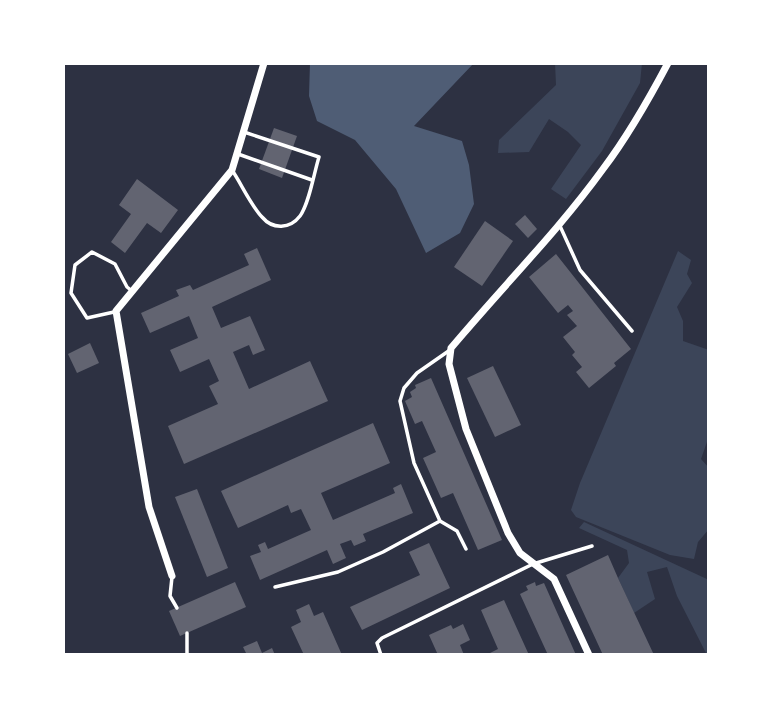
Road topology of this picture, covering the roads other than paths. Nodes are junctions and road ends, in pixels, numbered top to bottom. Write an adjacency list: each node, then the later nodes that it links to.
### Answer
1 (264, 63): 3 (street)
2 (668, 63): 7 (street)
3 (244, 132): 4 (street); 6 (lane)
4 (237, 154): 5 (street); 6 (lane)
5 (232, 170): 6 (lane); 8 (street)
6 (312, 180)
7 (559, 224): 10 (lane); 11 (street)
8 (132, 291): 9 (street); 9 (lane)
9 (116, 311): 16 (street)
10 (632, 331)
11 (451, 348): 12 (lane); 15 (street)
12 (440, 521): 14 (lane); 17 (lane)
13 (592, 546): 15 (lane)
14 (466, 549)
15 (533, 564): 21 (lane); 22 (street)
16 (172, 576): 18 (lane)
17 (275, 587)
18 (177, 608)
19 (187, 633): 20 (lane)
20 (187, 655)
21 (381, 655)
22 (589, 655)

